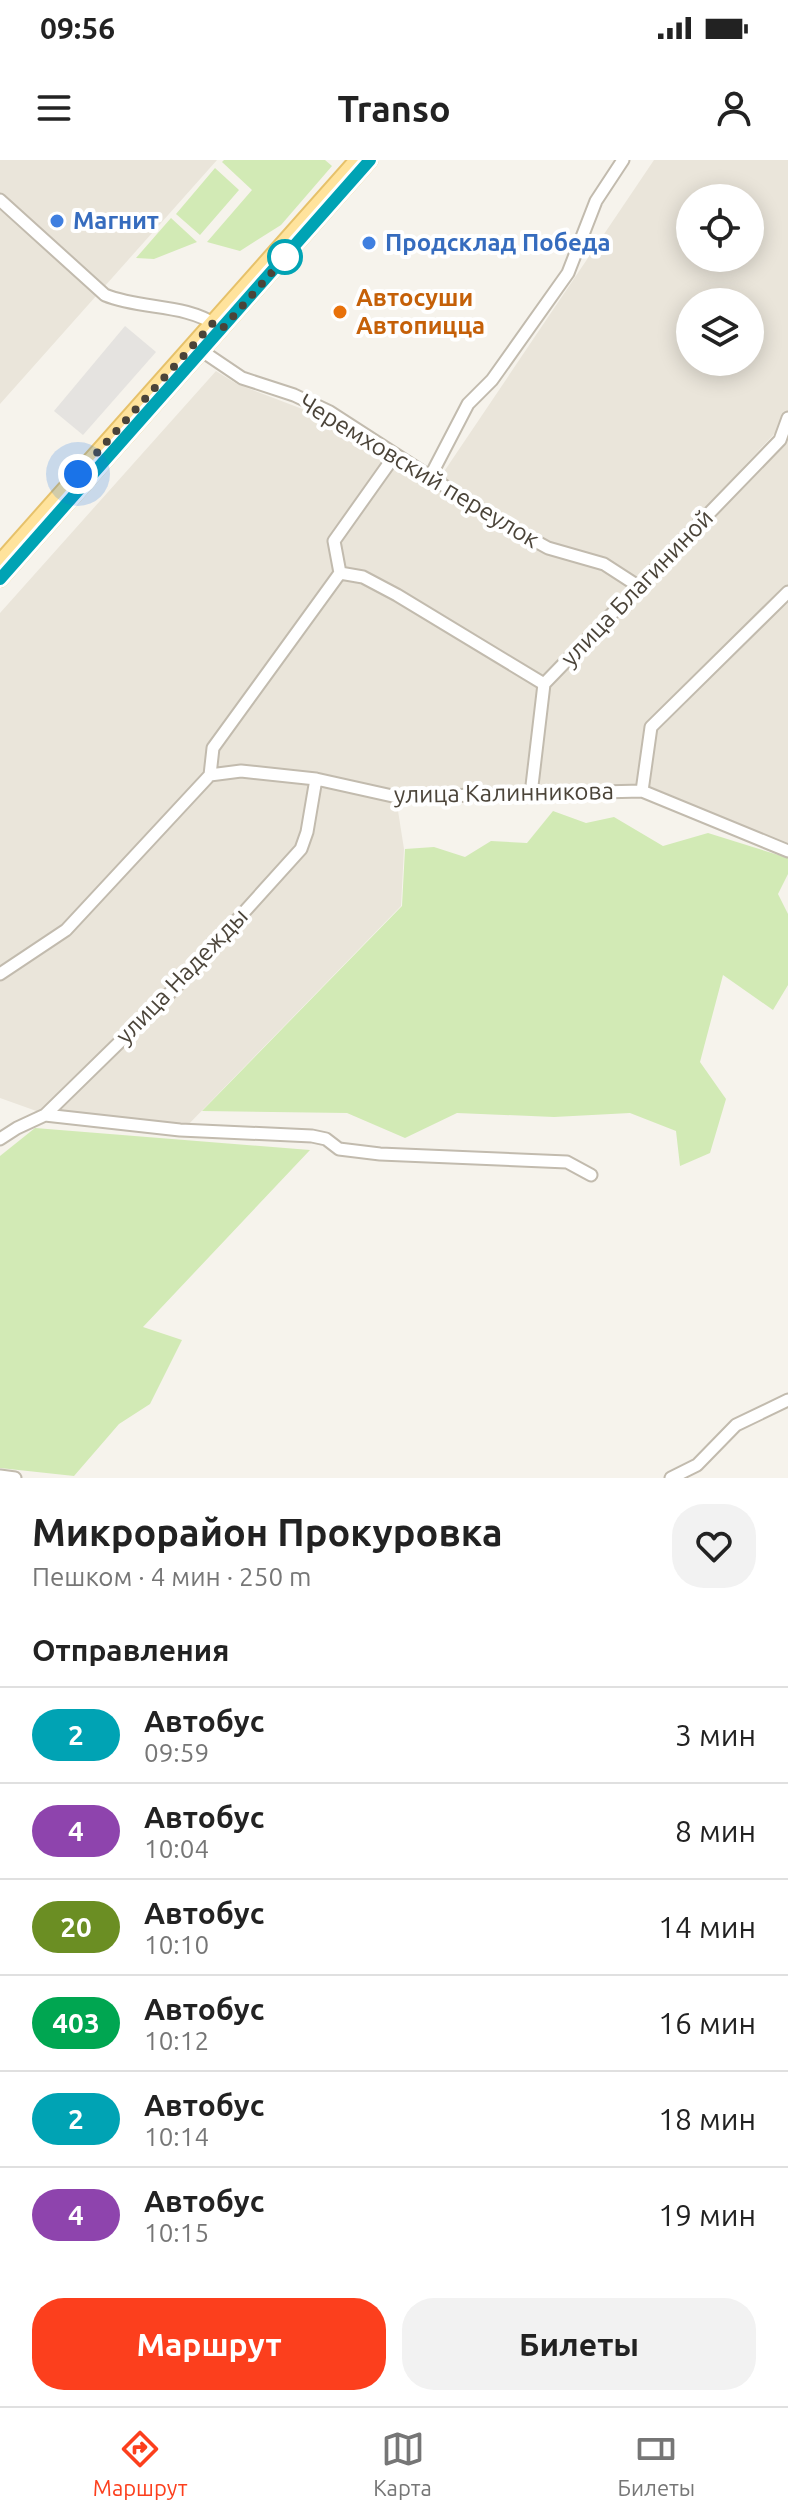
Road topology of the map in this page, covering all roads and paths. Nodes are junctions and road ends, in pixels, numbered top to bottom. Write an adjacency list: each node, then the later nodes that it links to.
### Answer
1 (357, 160): 5 (main road)
2 (370, 160): 5 (main road)
3 (623, 160): 9 (street)
4 (0, 200): 5 (street)
5 (217, 326): 6 (main road); 10 (main road)
6 (202, 351): 8 (street, Черемховский переулок); 12 (main road)
7 (787, 427): 13 (street, улица Благининой)
8 (395, 455): 9 (street, Черемховский переулок); 11 (street)
9 (430, 477): 13 (street, Черемховский переулок)
10 (0, 562)
11 (340, 573): 15 (street, улица Благининой); 16 (street)
12 (0, 579)
13 (638, 586): 15 (street, улица Благининой)
14 (788, 592): 18 (street)
15 (544, 684): 19 (street)
16 (210, 775): 17 (street, улица Калинникова); 21 (street)
17 (316, 779): 19 (street, улица Калинникова); 22 (street, улица Надежды)
18 (642, 791): 19 (street, улица Калинникова); 20 (street, улица Калинникова)
19 (531, 794)
20 (788, 851)
21 (0, 974)
22 (45, 1115): 23 (street, улица Надежды); 24 (street)
23 (0, 1139)
24 (591, 1175)
25 (788, 1400): 28 (street)
26 (0, 1476): 27 (street)
27 (15, 1478)
28 (671, 1478)

